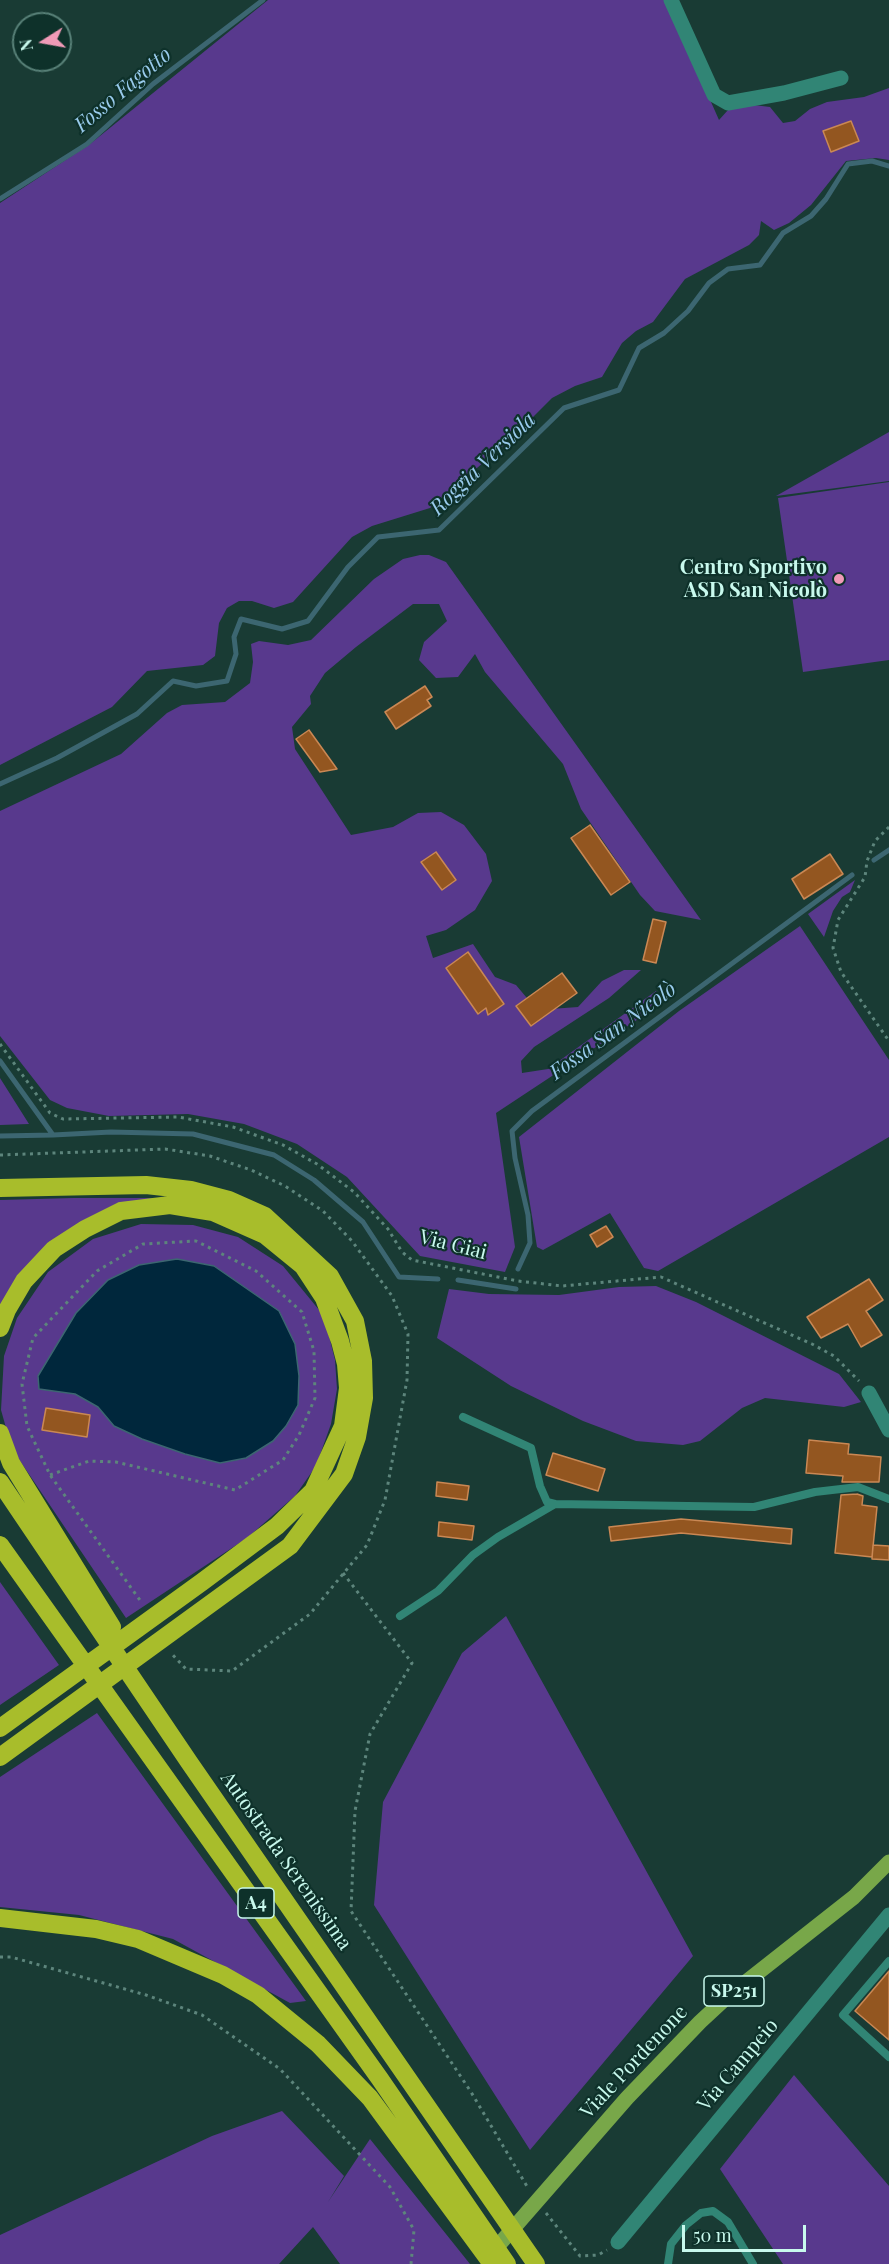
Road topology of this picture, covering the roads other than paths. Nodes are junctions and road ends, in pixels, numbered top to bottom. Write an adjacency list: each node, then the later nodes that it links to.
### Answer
1 (671, 0): 2 (street)
2 (841, 78)
3 (0, 1188): 15 (highway)
4 (0, 1328): 14 (highway)
5 (869, 1393): 7 (street)
6 (464, 1417): 11 (lane)
7 (889, 1430)
8 (0, 1433): 16 (highway)
9 (0, 1482): 16 (highway, Autostrada Serenissima / A4)
10 (889, 1499): 11 (lane)
11 (555, 1504): 13 (lane)
12 (0, 1545): 25 (highway, A4)
13 (400, 1616)
14 (0, 1728)
15 (2, 1755)
16 (189, 1762): 26 (highway, Autostrada Serenissima / A4)
17 (889, 1862): 23 (main road, Viale Pordenone / SP251)
18 (889, 1915): 22 (street, Via Campeio)
19 (0, 1918): 24 (highway)
20 (889, 1961): 21 (lane)
21 (889, 2057)
22 (618, 2242)
23 (482, 2264)
24 (493, 2264)
25 (507, 2264)
26 (536, 2264)
27 (668, 2264): 28 (lane)
28 (753, 2264)

